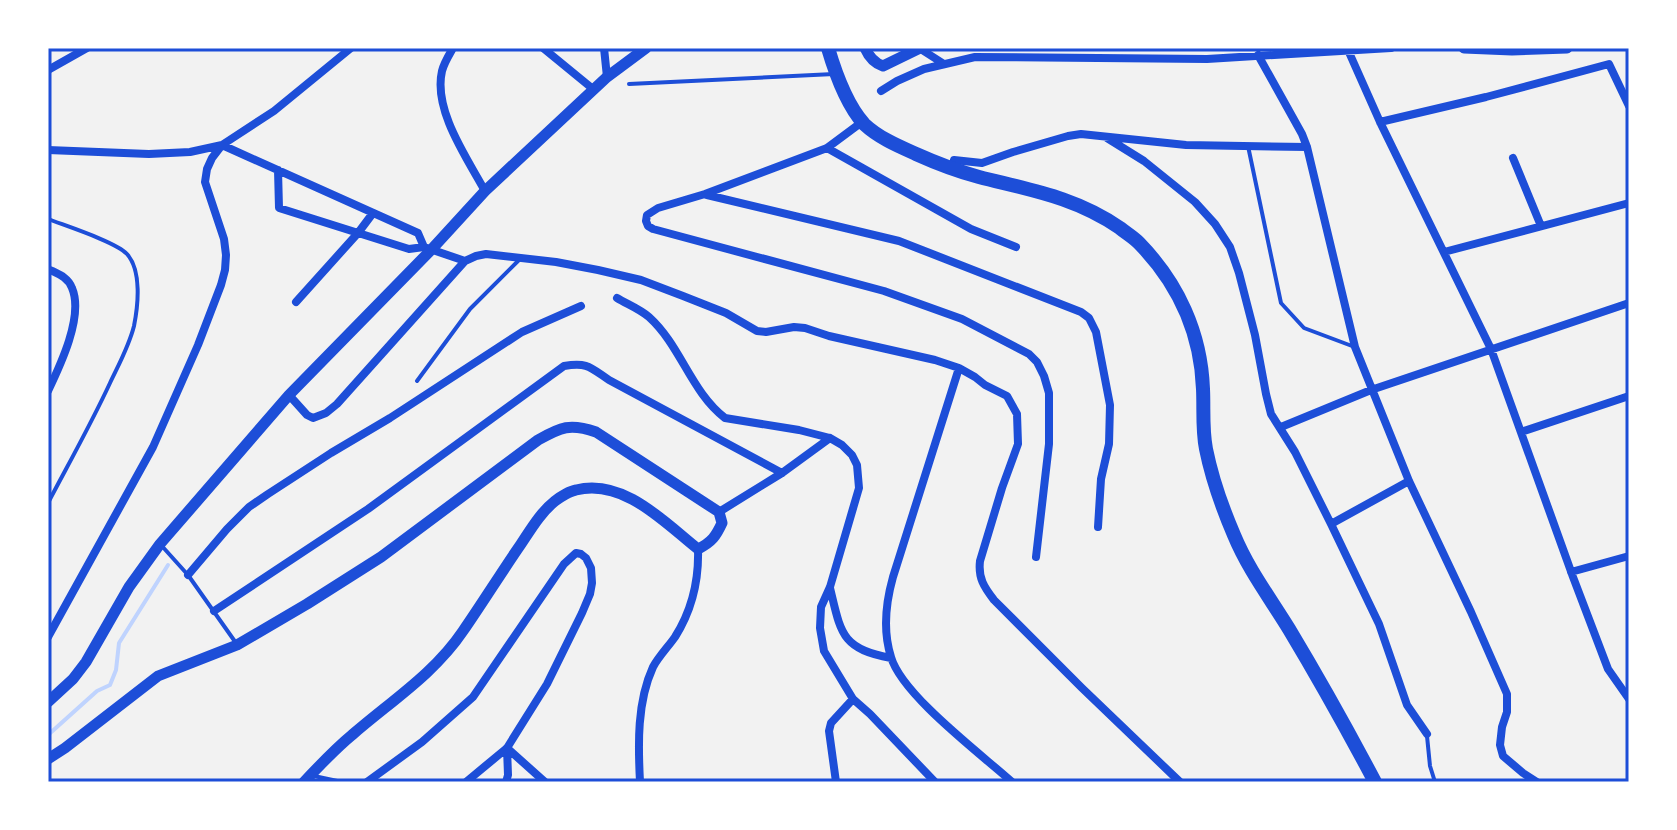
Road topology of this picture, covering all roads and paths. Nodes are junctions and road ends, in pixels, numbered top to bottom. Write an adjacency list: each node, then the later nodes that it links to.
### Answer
1 (87, 48): 16 (street)
2 (351, 48): 26 (street)
3 (453, 48): 34 (street)
4 (543, 48): 20 (street)
5 (604, 48): 18 (street)
6 (646, 48): 18 (street)
7 (828, 48): 17 (highway)
8 (865, 48): 9 (street)
9 (920, 48): 15 (street)
10 (1391, 48): 13 (street)
11 (1464, 48): 12 (street)
12 (1567, 48)
13 (1348, 50): 14 (street); 24 (street)
14 (1258, 55): 15 (street); 28 (street)
15 (944, 64): 21 (street)
16 (48, 70)
17 (836, 74): 19 (lane); 23 (highway)
18 (607, 77): 20 (street)
19 (629, 84)
20 (593, 89): 34 (street)
21 (881, 91)
22 (1629, 106): 24 (street)
23 (862, 122): 29 (street); 32 (highway)
24 (1380, 122): 43 (street)
25 (1107, 138): 27 (street); 32 (street); 59 (street)
26 (222, 145): 30 (street); 33 (street); 76 (street)
27 (1248, 146): 28 (street); 51 (lane)
28 (1307, 147): 51 (street)
29 (827, 148): 35 (street); 41 (street)
30 (48, 150)
31 (1513, 158): 39 (street)
32 (952, 168): 96 (highway)
33 (278, 170): 37 (street); 40 (street)
34 (485, 191): 42 (street)
35 (705, 194): 67 (street); 71 (street)
36 (1629, 203): 39 (street)
37 (373, 213): 40 (street); 42 (street)
38 (48, 219): 64 (lane)
39 (1541, 226): 43 (street)
40 (358, 233): 42 (street); 48 (street)
41 (1016, 247)
42 (428, 248): 45 (street); 57 (street)
43 (1444, 252): 52 (street)
44 (522, 258): 45 (street); 53 (street); 54 (lane)
45 (465, 261): 57 (street)
46 (48, 269): 56 (street)
47 (617, 298): 61 (street)
48 (296, 302)
49 (1629, 303): 52 (street)
50 (581, 306): 73 (street)
51 (1355, 347): 55 (street)
52 (1491, 349): 55 (street); 60 (street)
53 (959, 368): 78 (street); 95 (street)
54 (417, 381)
55 (1371, 390): 59 (street); 63 (street)
56 (48, 391)
57 (289, 395): 68 (street)
58 (1629, 396): 60 (street)
59 (1281, 427): 66 (street)
60 (1521, 432): 72 (street)
61 (830, 438): 62 (street); 74 (street)
62 (782, 473): 65 (street); 75 (street)
63 (1409, 481): 66 (street); 98 (street)
64 (48, 503)
65 (719, 512): 69 (street); 77 (street)
66 (1331, 524): 82 (street)
67 (1098, 527)
68 (160, 544): 73 (lane); 81 (street)
69 (698, 549): 85 (street); 91 (street)
70 (1629, 556): 72 (street)
71 (1036, 557)
72 (1571, 572): 80 (street)
73 (188, 575): 75 (lane)
74 (830, 587): 78 (street); 79 (street)
75 (214, 611): 77 (lane)
76 (49, 637)
77 (237, 645): 84 (street)
78 (891, 658): 94 (street)
79 (853, 699): 92 (street); 93 (street)
80 (1629, 699)
81 (48, 702)
82 (1427, 734): 97 (lane)
83 (507, 748): 87 (street); 88 (street); 89 (street); 90 (street)
84 (48, 759)
85 (307, 779): 86 (lane)
86 (342, 782)
87 (366, 782)
88 (466, 782)
89 (506, 782)
90 (545, 782)
91 (640, 782)
92 (836, 782)
93 (935, 782)
94 (1012, 782)
95 (1180, 782)
96 (1375, 782)
97 (1435, 782)
98 (1537, 782)

